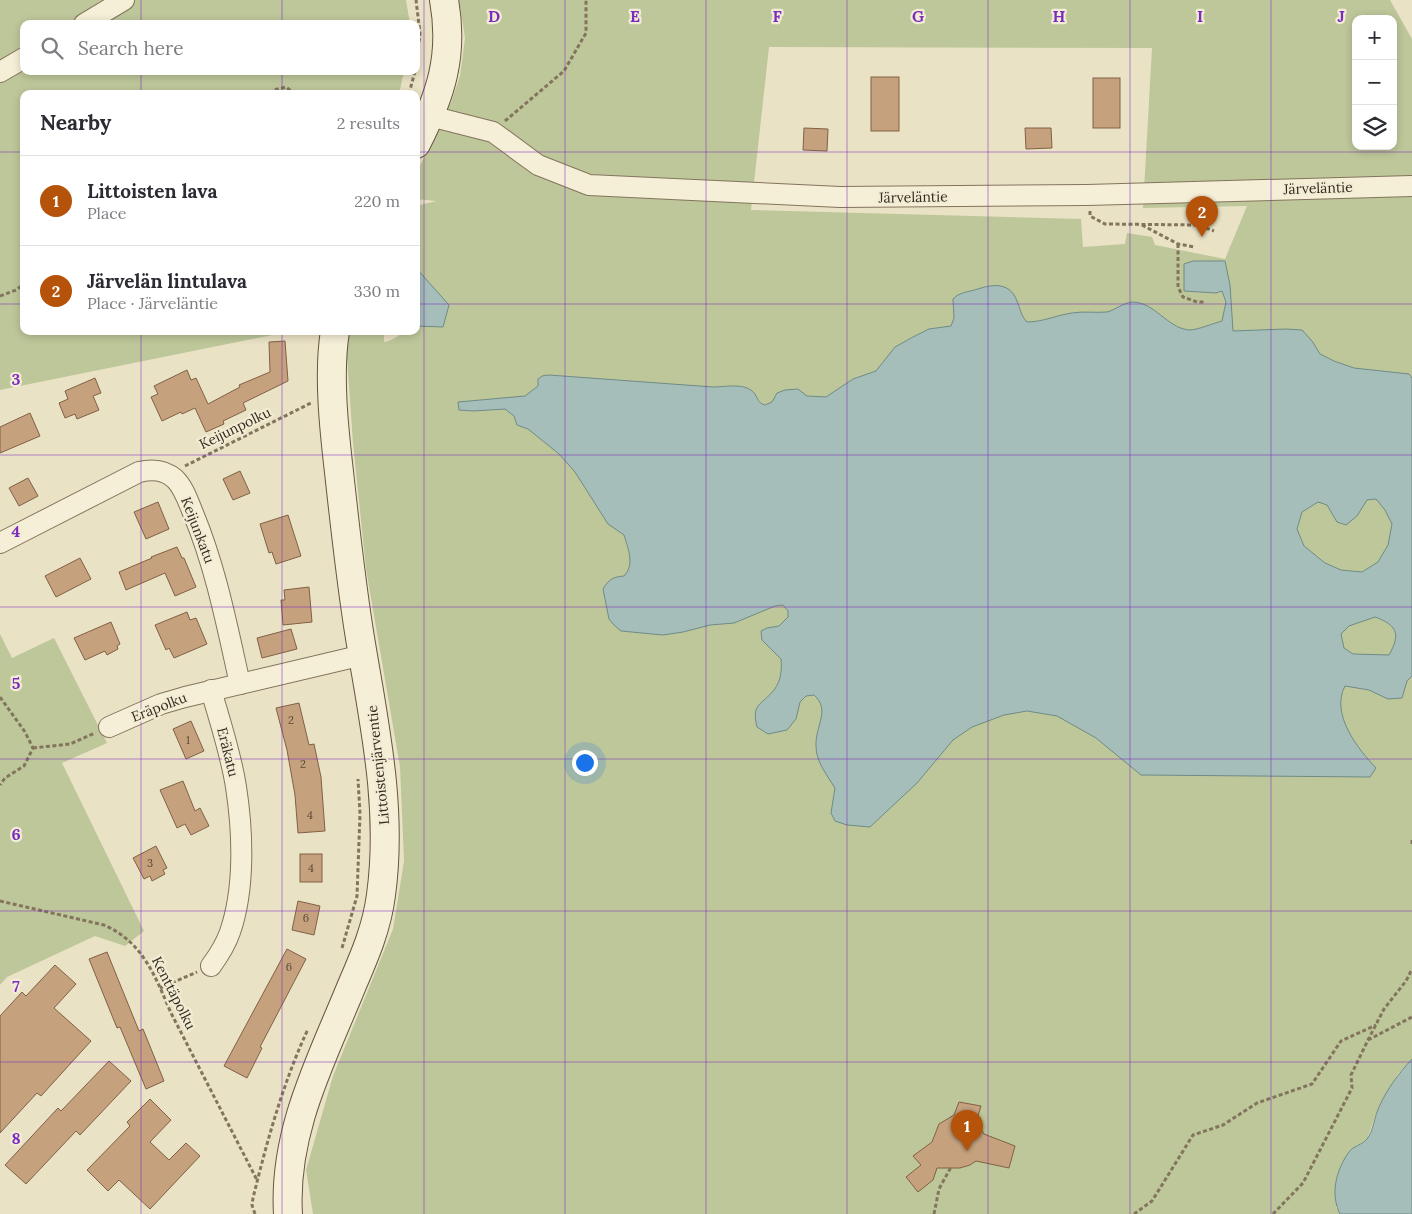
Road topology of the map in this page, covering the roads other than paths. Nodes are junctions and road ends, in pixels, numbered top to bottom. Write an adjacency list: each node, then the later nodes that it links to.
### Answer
1 (124, 0): 3 (street)
2 (444, 0): 6 (street)
3 (91, 20)
4 (20, 60): 5 (street)
5 (0, 72)
6 (430, 116): 7 (street); 8 (street, Järveläntie)
7 (420, 136)
8 (1412, 186)
9 (335, 335): 11 (street, Littoistenjärventie)
10 (0, 543): 12 (street, Keijunkatu)
11 (363, 655): 12 (street); 16 (street, Littoistenjärventie)
12 (240, 684): 13 (street)
13 (211, 690): 14 (street, Eräpolku); 15 (street, Eräkatu)
14 (108, 727)
15 (212, 966)
16 (288, 1214)

